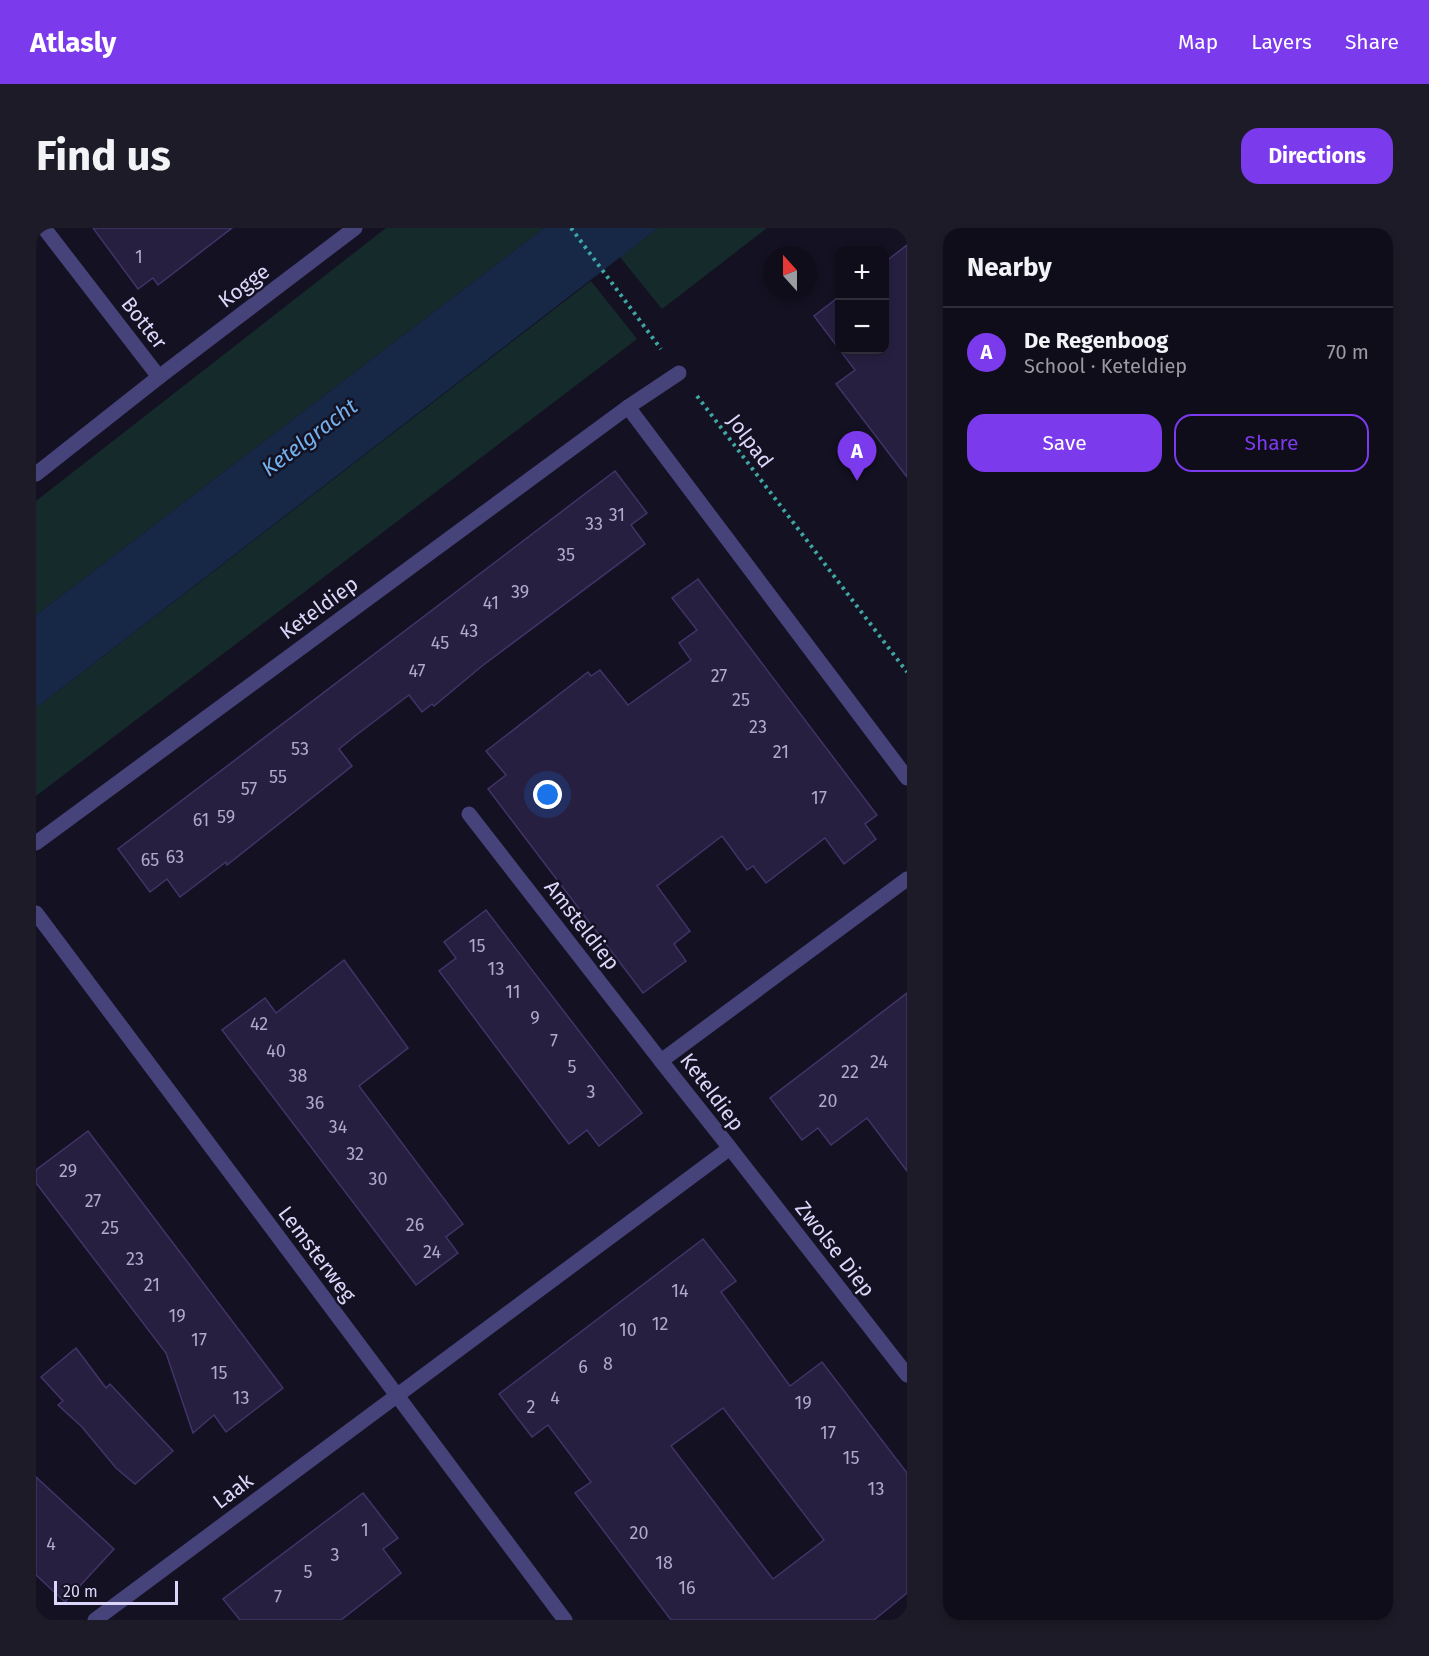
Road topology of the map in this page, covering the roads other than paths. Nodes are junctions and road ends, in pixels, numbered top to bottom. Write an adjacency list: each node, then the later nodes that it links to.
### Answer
1 (44, 228): 4 (street, Botter)
2 (355, 228): 4 (street, Kogge)
3 (679, 373): 5 (street, Keteldiep)
4 (159, 377): 6 (street, Botter)
5 (628, 407): 7 (street); 9 (street, Keteldiep)
6 (36, 474)
7 (907, 778)
8 (469, 814): 12 (street, Amsteldiep)
9 (36, 843)
10 (907, 879): 12 (street, Keteldiep)
11 (36, 913): 15 (street, Lemsterweg)
12 (661, 1061): 13 (street, Keteldiep)
13 (729, 1148): 14 (street, Zwolse Diep); 15 (street, Keteldiep)
14 (907, 1375)
15 (397, 1395): 16 (street, Laak); 17 (street, Lemsterweg)
16 (95, 1620)
17 (565, 1620)

